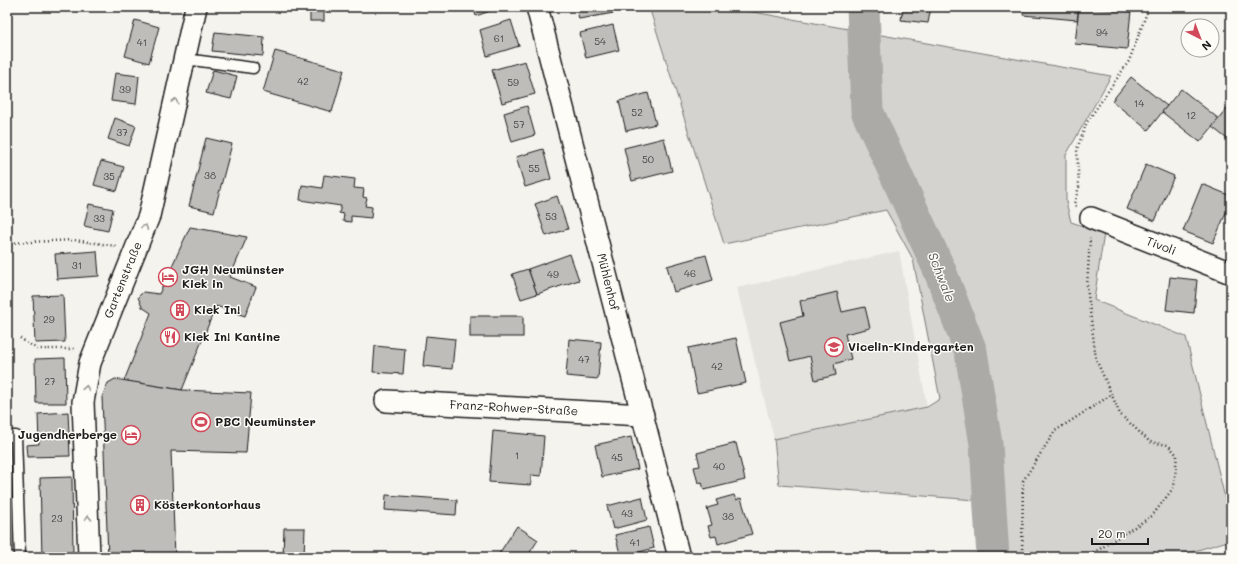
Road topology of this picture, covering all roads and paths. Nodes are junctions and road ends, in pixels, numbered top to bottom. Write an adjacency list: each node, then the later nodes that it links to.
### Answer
1 (196, 7): 4 (street, Gartenstraße)
2 (537, 7): 14 (street, Mühlenhof)
3 (1149, 7): 6 (path)
4 (184, 59): 5 (lane); 8 (street, Gartenstraße, one-way to 4)
5 (253, 68)
6 (1091, 218): 9 (street, Tivoli); 12 (path)
7 (7, 243): 8 (path)
8 (136, 249): 11 (street, Gartenstraße)
9 (1231, 273)
10 (20, 338): 11 (path)
11 (96, 348): 17 (street, Gartenstraße, one-way to 11)
12 (1111, 395): 19 (path); 20 (path)
13 (386, 401): 14 (street, Franz-Rohwer-Straße)
14 (642, 415): 18 (street, Mühlenhof)
15 (7, 436): 16 (lane)
16 (20, 557)
17 (89, 557)
18 (679, 557)
19 (1022, 557)
20 (1082, 557)

